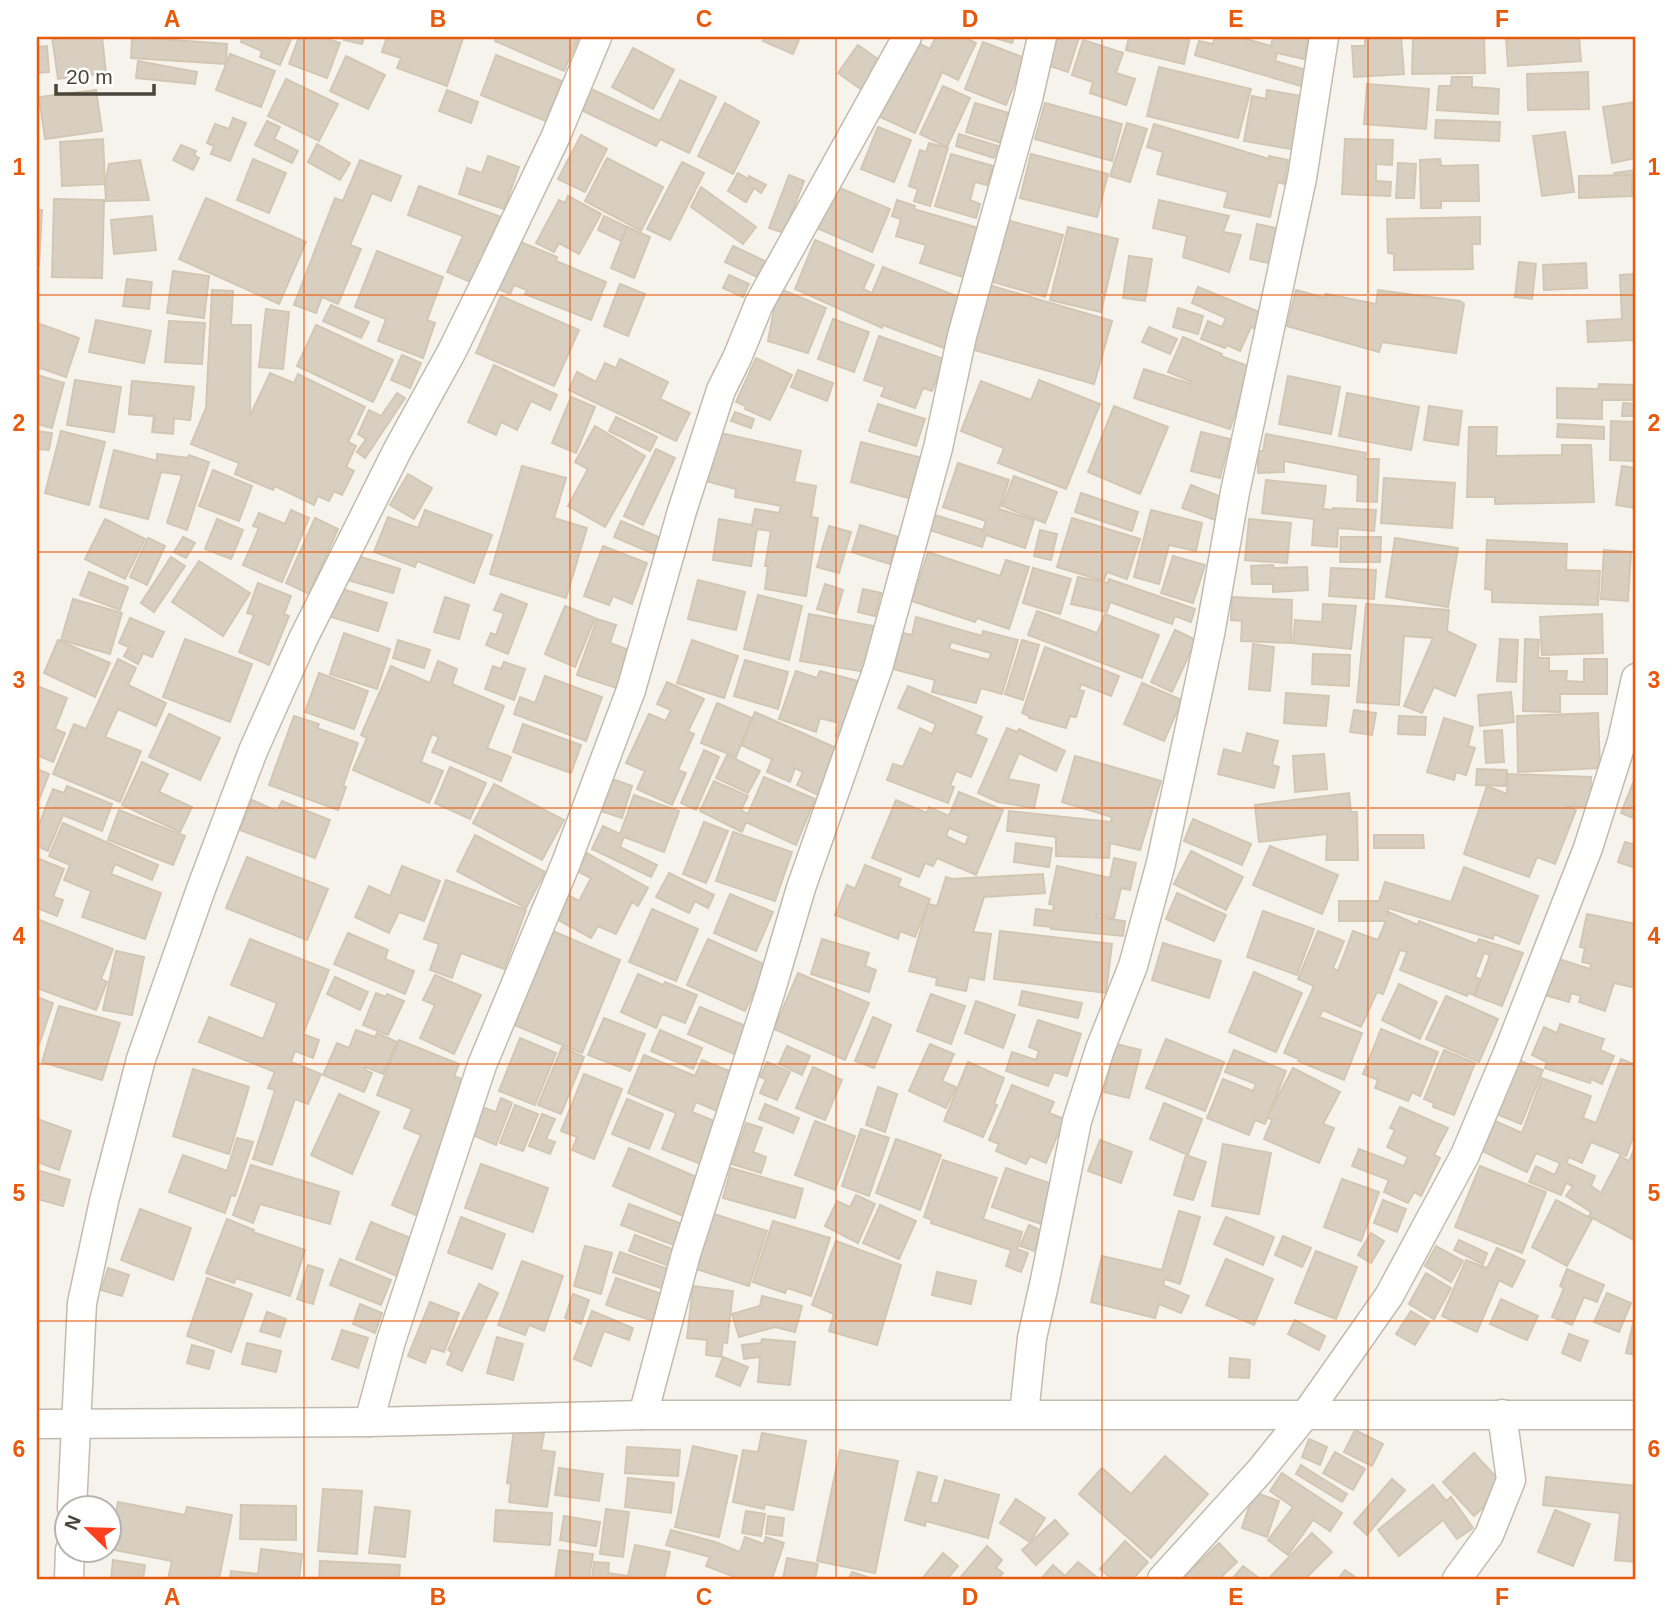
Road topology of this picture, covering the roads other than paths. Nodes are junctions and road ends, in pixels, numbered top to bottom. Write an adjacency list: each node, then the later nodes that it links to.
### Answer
1 (597, 37): 13 (street)
2 (907, 37): 11 (street)
3 (1041, 37): 8 (street)
4 (1324, 37): 6 (street)
5 (1636, 678): 9 (street)
6 (1024, 1414): 8 (street); 9 (street)
7 (1502, 1414): 9 (street); 10 (street); 16 (street)
8 (643, 1415): 11 (street)
9 (1306, 1415): 15 (street)
10 (1632, 1421)
11 (369, 1422): 13 (street)
12 (37, 1424): 13 (street)
13 (76, 1424): 14 (street)
14 (73, 1494)
15 (1162, 1579)
16 (1457, 1579)

